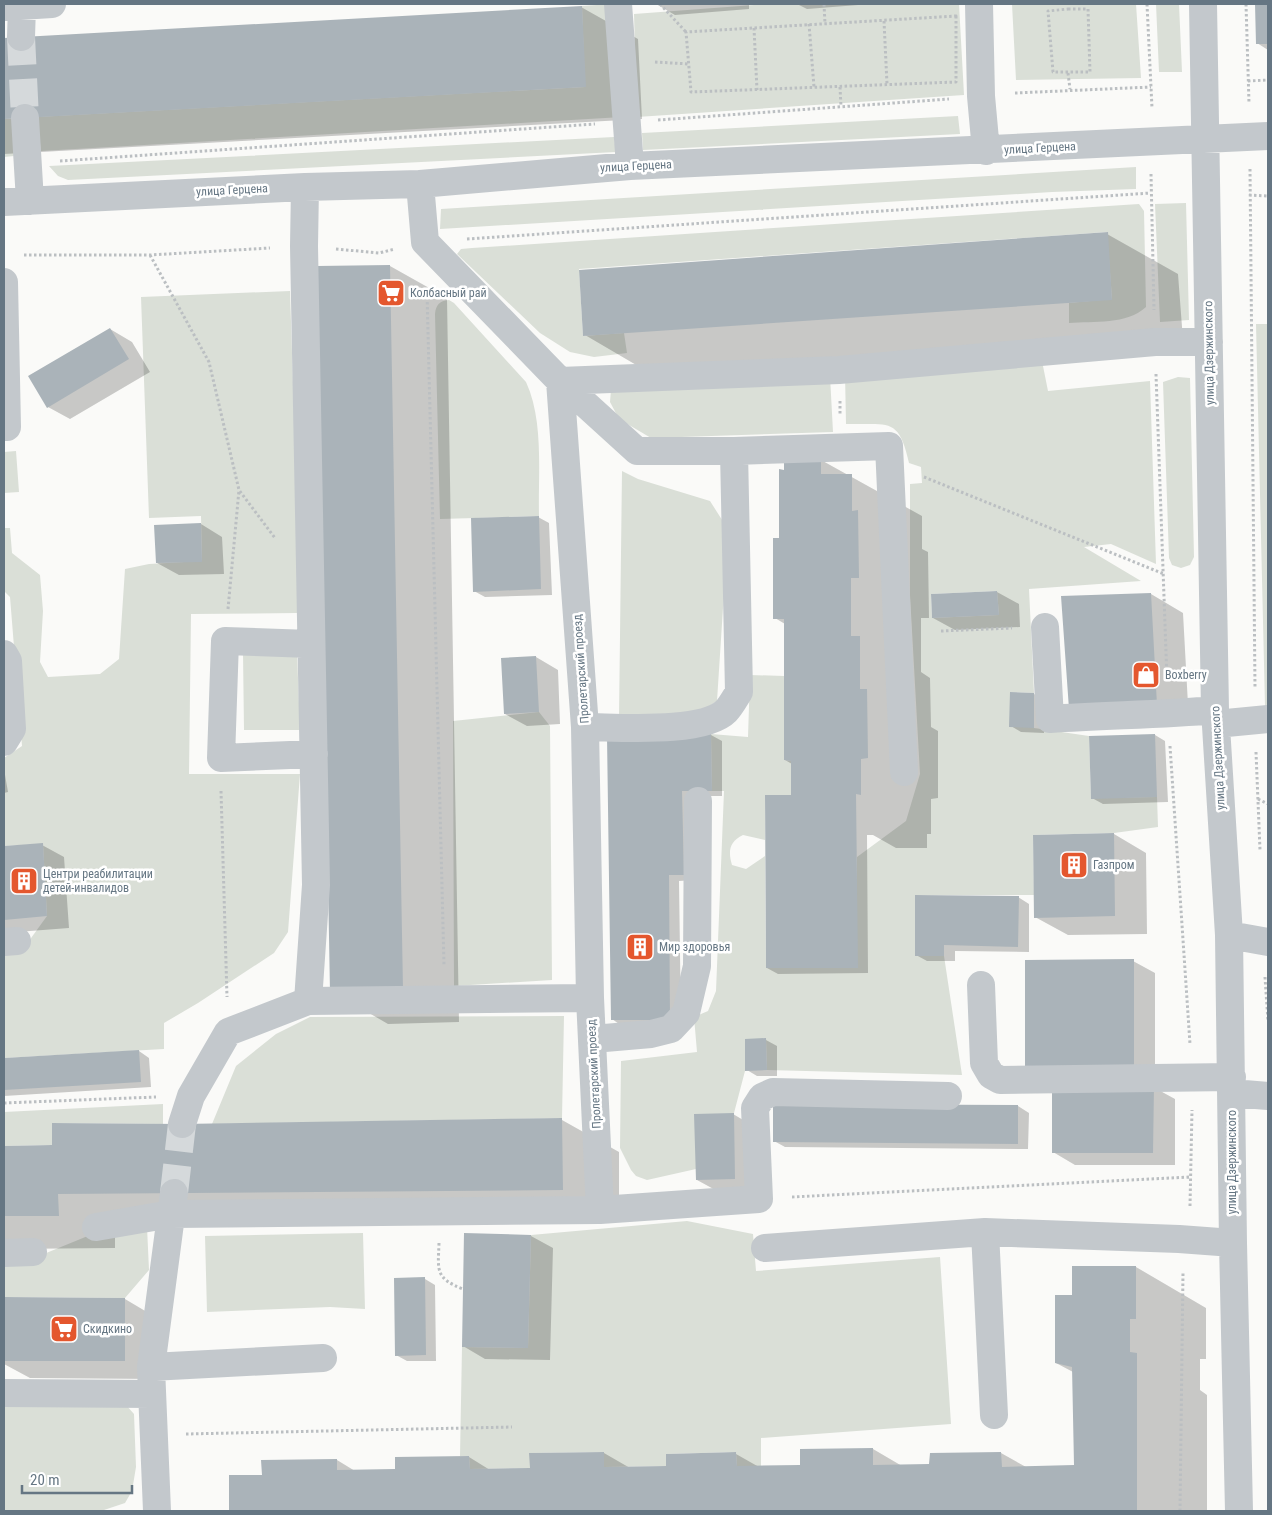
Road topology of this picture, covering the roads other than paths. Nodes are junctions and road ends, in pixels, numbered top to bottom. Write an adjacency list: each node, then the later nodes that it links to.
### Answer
1 (52, 4): 5 (street)
2 (618, 4): 11 (street)
3 (980, 4): 10 (street)
4 (1202, 4): 9 (street, улица Дзержинского)
5 (13, 6): 6 (street)
6 (21, 37)
7 (25, 118): 14 (street)
8 (1268, 136): 9 (street, улица Герцена)
9 (1205, 140): 10 (street, улица Герцена); 17 (street, улица Дзержинского)
10 (986, 151): 11 (street, улица Герцена)
11 (630, 166): 12 (street, улица Герцена)
12 (420, 184): 13 (street, улица Герцена); 18 (street)
13 (305, 187): 14 (street, улица Герцена); 22 (street)
14 (17, 201)
15 (4, 282): 16 (street)
16 (5, 309): 19 (street)
17 (1210, 342): 18 (street); 24 (street, улица Дзержинского)
18 (560, 380): 20 (street); 26 (street, Пролетарский проезд)
19 (4, 427)
20 (734, 451): 26 (street); 29 (street)
21 (1045, 627): 24 (street)
22 (310, 644): 28 (street); 28 (street)
23 (4, 654): 27 (street)
24 (1215, 717): 25 (street); 31 (street, улица Дзержинского)
25 (1262, 719)
26 (586, 727): 34 (street, Пролетарский проезд)
27 (4, 742)
28 (314, 754): 35 (street)
29 (904, 772)
30 (698, 801): 36 (street)
31 (1229, 935): 32 (street); 37 (street, улица Дзержинского)
32 (1265, 942)
33 (981, 984): 37 (street)
34 (590, 998): 35 (street); 36 (street, Пролетарский проезд)
35 (308, 1001): 40 (street)
36 (593, 1039): 42 (street, Пролетарский проезд)
37 (1232, 1085): 39 (street); 45 (street, улица Дзержинского)
38 (948, 1096): 42 (street)
39 (1268, 1096)
40 (182, 1124)
41 (172, 1204): 42 (street); 43 (street); 50 (street)
42 (600, 1210)
43 (96, 1226)
44 (985, 1232): 45 (street); 46 (street); 53 (street)
45 (1233, 1243): 55 (street, улица Дзержинского)
46 (765, 1248)
47 (33, 1252): 48 (street)
48 (4, 1253)
49 (324, 1358): 50 (street)
50 (151, 1367): 52 (street)
51 (4, 1393): 52 (street)
52 (152, 1394): 54 (street)
53 (994, 1415)
54 (157, 1511)
55 (1239, 1511)

